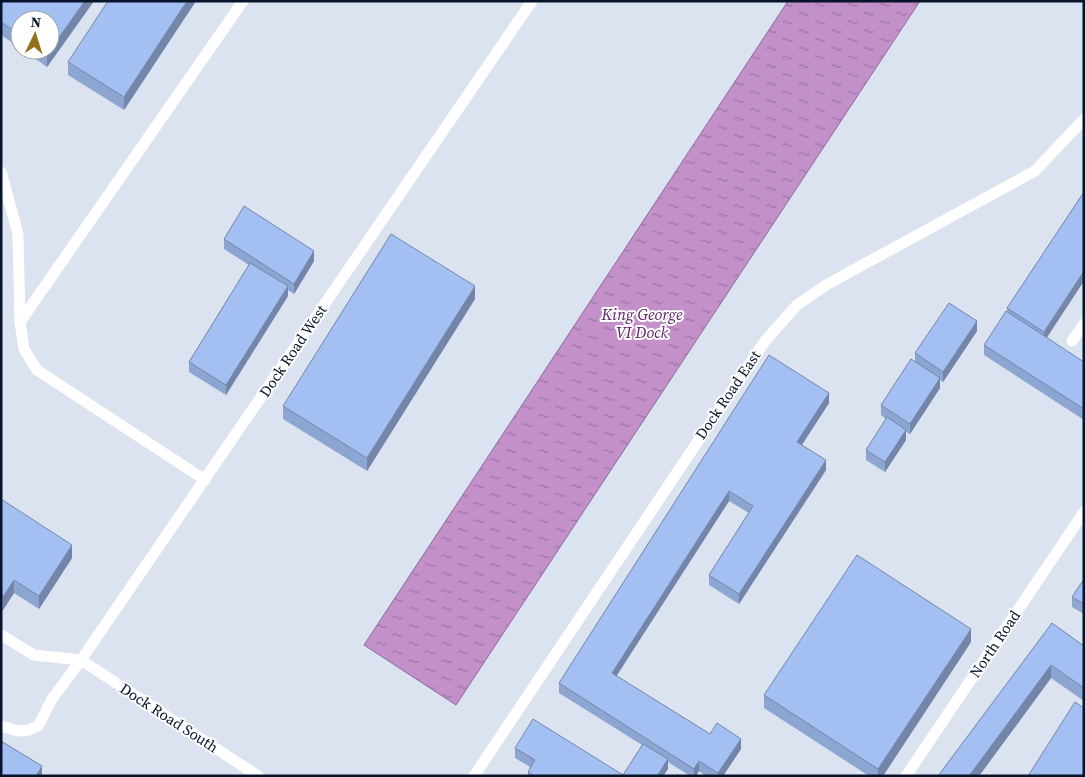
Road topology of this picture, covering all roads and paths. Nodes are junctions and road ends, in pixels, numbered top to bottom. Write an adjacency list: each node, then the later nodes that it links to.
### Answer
1 (243, 1): 5 (lane)
2 (532, 1): 8 (lane, Dock Road West)
3 (1084, 119): 14 (lane, Dock Road East)
4 (1, 172): 5 (lane)
5 (20, 322): 8 (lane)
6 (1084, 324): 7 (lane)
7 (1072, 342)
8 (204, 480): 11 (lane, Dock Road West)
9 (1084, 512): 15 (lane, North Road)
10 (1, 635): 11 (lane)
11 (81, 660): 12 (lane, Dock Road West); 13 (lane, Dock Road South)
12 (1, 726)
13 (258, 776)
14 (474, 776)
15 (906, 776)

